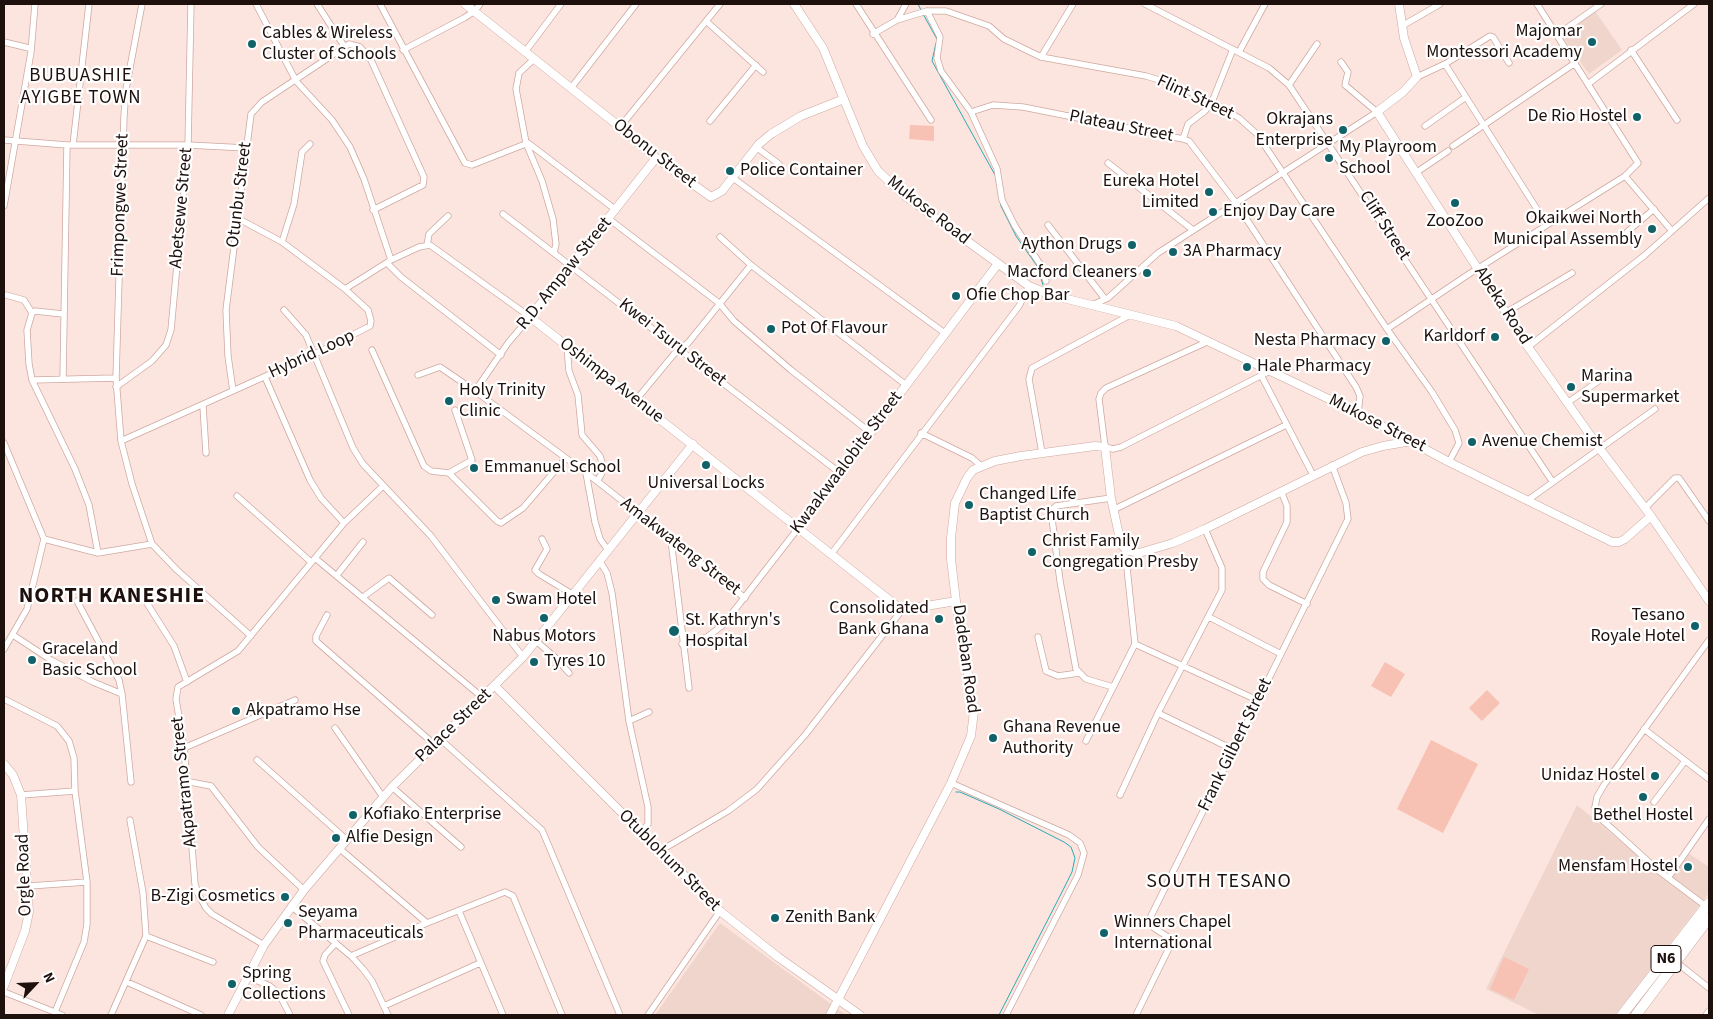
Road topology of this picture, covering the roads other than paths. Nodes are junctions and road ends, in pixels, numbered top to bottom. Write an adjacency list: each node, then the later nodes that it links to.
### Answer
1 (34, 4): 34 (street)
2 (89, 4): 69 (street)
3 (142, 4): 70 (street, Frimpongwe Street)
4 (191, 4): 71 (street, Abetsewe Street)
5 (256, 4): 48 (street)
6 (317, 4): 33 (street)
7 (380, 4): 35 (street)
8 (465, 4): 24 (street, Obonu Street)
9 (480, 4): 24 (street)
10 (561, 4): 38 (street)
11 (636, 4): 51 (street)
12 (720, 4): 27 (street)
13 (794, 4): 53 (street, Mukose Road)
14 (856, 4): 29 (street)
15 (906, 4): 26 (street)
16 (1073, 4): 39 (street)
17 (1145, 4): 37 (street, Cliff Street)
18 (1265, 4): 37 (street)
19 (1399, 4): 28 (street)
20 (1440, 4): 28 (street)
21 (1537, 4): 30 (street)
22 (1601, 4): 30 (street)
23 (1694, 4): 36 (street)
24 (475, 11): 35 (street); 38 (street, Obonu Street)
25 (927, 11): 26 (street, Flint Street); 39 (street, Flint Street); 55 (street)
26 (897, 20): 29 (street, Flint Street)
27 (706, 21): 45 (street); 61 (street)
28 (1402, 26): 47 (street)
29 (873, 34): 57 (street)
30 (1557, 35): 43 (street)
31 (4, 42): 34 (street)
32 (1317, 44): 50 (street)
33 (344, 46): 48 (street, Otunbu Street); 87 (street)
34 (29, 48): 65 (street)
35 (403, 50): 66 (street)
36 (1632, 50): 49 (street); 58 (street)
37 (1236, 51): 50 (street, Cliff Street); 54 (street)
38 (525, 52): 40 (street, Obonu Street)
39 (1041, 57): 54 (street, Flint Street)
40 (534, 59): 51 (street, Obonu Street); 66 (street)
41 (1342, 62): 56 (street)
42 (1509, 63): 44 (street)
43 (1575, 63): 49 (street); 60 (street)
44 (1445, 64): 47 (street); 52 (street)
45 (756, 65): 46 (street); 59 (street)
46 (763, 72)
47 (1417, 77): 56 (street)
48 (296, 81): 74 (street, Otunbu Street); 87 (street)
49 (1588, 84): 81 (street)
50 (1289, 85): 68 (street, Cliff Street)
51 (570, 88): 61 (street, Obonu Street)
52 (1466, 97): 60 (street); 62 (street)
53 (844, 99): 73 (street, Obonu Street); 105 (street, Mukose Road)
54 (1212, 102): 63 (street); 80 (street, Flint Street)
55 (971, 112): 63 (street, Plateau Street); 108 (street)
56 (1377, 112): 68 (street); 79 (street, Abeka Road)
57 (931, 120)
58 (1677, 120)
59 (710, 121)
60 (1484, 125): 72 (street); 94 (street)
61 (620, 126): 76 (street, Obonu Street)
62 (1425, 126)
63 (1183, 138): 84 (street, Plateau Street)
64 (4, 140): 65 (street)
65 (14, 140): 69 (street); 85 (street)
66 (526, 143): 88 (street); 101 (street)
67 (310, 144): 99 (street)
68 (1330, 144): 80 (street); 112 (street, Cliff Street)
69 (70, 145): 70 (street); 119 (street)
70 (123, 145): 71 (street); 137 (street, Frimpongwe Street)
71 (188, 145): 74 (street); 140 (street, Abetsewe Street)
72 (1454, 146)
73 (756, 147): 78 (street); 82 (street, Obonu Street)
74 (246, 148): 91 (street, Otunbu Street)
75 (1448, 151): 79 (street)
76 (656, 158): 82 (street, Obonu Street); 88 (street, R.D. Ampaw Street)
77 (1108, 163): 95 (street)
78 (779, 164)
79 (1417, 172): 106 (street, Abeka Road)
80 (1284, 173): 84 (street); 122 (street, Flint Street)
81 (1625, 176): 86 (street); 94 (street)
82 (733, 178): 123 (street)
83 (1709, 198): 96 (street)
84 (1236, 203): 95 (street); 148 (street, Plateau Street)
85 (4, 206)
86 (1654, 209): 96 (street); 97 (street)
87 (373, 210): 102 (street)
88 (616, 210): 92 (street, R.D. Ampaw Street)
89 (503, 214): 101 (street, Kwei Tsuru Street)
90 (448, 216): 100 (street)
91 (240, 219): 99 (street, Hybrid Loop); 141 (street, Otunbu Street)
92 (609, 219): 103 (street, R.D. Ampaw Street); 114 (street)
93 (1048, 225): 113 (street)
94 (1547, 225): 106 (street)
95 (1193, 230): 113 (street)
96 (1672, 231): 126 (street)
97 (1627, 232)
98 (720, 237): 104 (street)
99 (282, 242): 110 (street, Hybrid Loop)
100 (427, 245): 102 (street); 121 (street, Oshimpa Avenue)
101 (554, 252): 103 (street, Kwei Tsuru Street)
102 (389, 261): 110 (street); 130 (street)
103 (571, 264): 121 (street, R.D. Ampaw Street); 128 (street, Kwei Tsuru Street)
104 (751, 265): 114 (street); 139 (street)
105 (998, 265): 109 (street, Mukose Road); 123 (street, Kwaakwaalobite Street)
106 (1478, 268): 112 (street); 117 (street, Abeka Road)
107 (1572, 273): 117 (street)
108 (1046, 281)
109 (1029, 286): 115 (street, Mukose Road); 151 (street)
110 (345, 289): 129 (street, Hybrid Loop)
111 (6, 295): 118 (street)
112 (1431, 298): 122 (street); 171 (street, Cliff Street)
113 (1105, 299): 115 (street)
114 (719, 303): 128 (street); 150 (street)
115 (1092, 305): 120 (street, Mukose Street)
116 (284, 310): 129 (street)
117 (1507, 312): 126 (street, Abeka Road)
118 (32, 313): 119 (street); 138 (street)
119 (63, 314): 136 (street)
120 (1130, 315): 124 (street, Mukose Street); 159 (street)
121 (530, 317): 125 (street, Oshimpa Avenue); 130 (street, R.D. Ampaw Street)
122 (1387, 329): 162 (street, Flint Street)
123 (946, 334): 139 (street, Kwaakwaalobite Street)
124 (1210, 341): 131 (street, Mukose Street); 156 (street)
125 (567, 347): 143 (street, Oshimpa Avenue); 170 (street)
126 (1528, 347): 144 (street, Abeka Road)
127 (372, 350): 166 (street)
128 (679, 350): 143 (street); 167 (street, Kwei Tsuru Street)
129 (315, 354): 135 (street, Hybrid Loop); 172 (street)
130 (501, 355): 142 (street, R.D. Ampaw Street)
131 (1270, 371): 134 (street); 148 (street, Mukose Street)
132 (1613, 372): 144 (street)
133 (418, 375): 142 (street, Amakwateng Street)
134 (1261, 375): 149 (street); 156 (street)
135 (265, 377): 141 (street, Hybrid Loop); 182 (street)
136 (63, 378): 137 (street); 138 (street)
137 (116, 378): 140 (street, Frimpongwe Street)
138 (32, 380): 192 (street)
139 (906, 384): 150 (street, Kwaakwaalobite Street)
140 (116, 387): 152 (street)
141 (233, 391): 145 (street, Hybrid Loop)
142 (476, 391): 160 (street, Amakwateng Street)
143 (636, 400): 155 (street, Oshimpa Avenue)
144 (1567, 403): 157 (street, Abeka Road)
145 (202, 406): 152 (street, Hybrid Loop); 158 (street)
146 (1654, 409): 157 (street)
147 (455, 410): 166 (street)
148 (1358, 413): 153 (street, Mukose Street)
149 (1286, 425): 169 (street); 178 (street)
150 (872, 433): 167 (street, Kwaakwaalobite Street)
151 (921, 433): 165 (street); 193 (street)
152 (121, 441): 189 (street)
153 (1412, 441): 162 (street, Mukose Street); 164 (street)
154 (4, 443): 161 (street)
155 (693, 444): 179 (street, Palace Street); 183 (street, Oshimpa Avenue)
156 (1105, 446): 159 (street); 175 (street)
157 (1600, 450): 171 (street); 177 (street, Abeka Road)
158 (206, 453)
159 (1042, 453): 165 (street)
160 (565, 459): 166 (street); 168 (street, Amakwateng Street)
161 (11, 460): 163 (street); 185 (street)
162 (1449, 462): 176 (street, Mukose Street)
163 (4, 463)
164 (1332, 465): 169 (street); 204 (street, Frank Gilbert Street)
165 (981, 466): 202 (street, Dadeban Road)
166 (449, 473)
167 (840, 473): 183 (street, Kwaakwaalobite Street)
168 (586, 474): 170 (street, Amakwateng Street); 191 (street)
169 (1313, 475): 173 (street)
170 (596, 481): 179 (street, Amakwateng Street)
171 (1552, 481): 176 (street)
172 (383, 486): 182 (street); 218 (street)
173 (1281, 491): 184 (street); 204 (street)
174 (236, 496): 194 (street)
175 (1111, 498): 178 (street); 221 (street)
176 (1528, 500): 180 (street, Mukose Street)
177 (1645, 508): 180 (street, Abeka Road); 181 (street)
178 (1114, 510): 190 (street)
179 (637, 514): 187 (street, Amakwateng Street); 191 (street, Palace Street)
180 (1651, 516): 203 (street, Abeka Road)
181 (1709, 521)
182 (344, 523): 194 (street)
183 (799, 527): 193 (street, Oshimpa Avenue); 199 (street, Kwaakwaalobite Street)
184 (1205, 529): 190 (street); 208 (street)
185 (44, 539): 192 (street); 209 (street)
186 (542, 539): 197 (street)
187 (671, 540): 199 (street, Amakwateng Street); 214 (street)
188 (362, 542): 196 (street)
189 (152, 544): 192 (street); 210 (street)
190 (1125, 549): 215 (street)
191 (608, 550): 195 (street, Palace Street)
192 (98, 553)
193 (832, 554): 205 (street, Oshimpa Avenue)
194 (313, 560): 196 (street); 210 (street)
195 (599, 560): 197 (street, Palace Street); 233 (street)
196 (337, 575): 198 (street)
197 (572, 594): 212 (street, Palace Street)
198 (363, 597): 207 (street); 227 (street)
199 (745, 598): 214 (street, Kwaakwaalobite Street)
200 (145, 600): 222 (street)
201 (78, 601): 226 (street)
202 (956, 601): 205 (street); 246 (street, Dadeban Road)
203 (1709, 601)
204 (1307, 604): 217 (street, Frank Gilbert Street)
205 (902, 610): 259 (street)
206 (327, 615): 236 (street)
207 (432, 615)
208 (1209, 617): 217 (street); 219 (street)
209 (13, 635): 216 (street); 226 (street)
210 (251, 636): 222 (street)
211 (1038, 637): 221 (street)
212 (536, 640): 218 (street, Palace Street); 220 (street)
213 (1709, 640): 235 (street)
214 (682, 644): 225 (street)
215 (1135, 644): 219 (street); 224 (street)
216 (4, 649)
217 (1280, 654): 230 (street, Frank Gilbert Street)
218 (523, 657): 223 (street, Palace Street)
219 (1184, 665): 230 (street); 232 (street)
220 (569, 673)
221 (1079, 673): 224 (street)
222 (187, 682): 238 (street, Akpatramo Street)
223 (495, 686): 227 (street, Palace Street); 255 (street, Otublohum Street)
224 (1113, 687): 237 (street)
225 (689, 688)
226 (122, 694): 245 (street)
227 (482, 698): 236 (street, Palace Street)
228 (4, 699): 248 (street)
229 (295, 700): 238 (street)
230 (1257, 700): 239 (street, Frank Gilbert Street)
231 (649, 712): 233 (street)
232 (1158, 713): 239 (street); 250 (street)
233 (629, 721): 255 (street)
234 (335, 728): 251 (street)
235 (1644, 729): 241 (street); 260 (street)
236 (437, 742): 247 (street, Palace Street); 296 (street)
237 (1086, 742)
238 (184, 748): 244 (street, Akpatramo Street)
239 (1234, 750): 301 (street, Frank Gilbert Street)
240 (257, 760): 256 (street)
241 (1686, 761): 243 (street); 252 (street)
242 (4, 764): 249 (street, Orgle Road)
243 (1709, 779)
244 (185, 780): 263 (street); 272 (street, Akpatramo Street)
245 (131, 782)
246 (951, 783): 283 (street, Dadeban Road); 300 (street)
247 (392, 787): 251 (street, Palace Street); 257 (street)
248 (75, 790): 249 (street); 261 (street)
249 (21, 795): 262 (street, Orgle Road)
250 (1120, 795)
251 (384, 797): 256 (street, Palace Street)
252 (1654, 802)
253 (130, 820): 270 (street)
254 (1709, 820): 260 (street)
255 (641, 833): 259 (street, Otublohum Street)
256 (347, 840): 258 (street, Palace Street)
257 (461, 847)
258 (340, 849): 263 (street, Palace Street); 269 (street)
259 (660, 851): 267 (street, Otublohum Street)
260 (1668, 878): 264 (street)
261 (86, 882): 262 (street); 285 (street)
262 (29, 886): 277 (street, Orgle Road)
263 (304, 890): 265 (street, Palace Street)
264 (1708, 905): 302 (highway, N6)
265 (292, 906): 271 (street); 272 (street, Palace Street)
266 (459, 911): 269 (street); 276 (street); 295 (street)
267 (720, 911): 283 (street, Otublohum Street); 297 (street)
268 (1709, 918): 275 (highway, N6)
269 (427, 923): 273 (street)
270 (146, 936): 274 (street); 279 (street)
271 (336, 943): 273 (street); 292 (street)
272 (264, 945): 278 (street, Palace Street)
273 (351, 956): 284 (street)
274 (213, 962)
275 (1676, 962): 281 (street); 303 (highway, N6)
276 (480, 963): 284 (street); 294 (street)
277 (6, 974): 280 (street, Orgle Road)
278 (246, 976): 290 (street, Palace Street); 291 (street)
279 (128, 982): 288 (street); 289 (street)
280 (4, 986)
281 (1709, 988)
282 (4, 992): 285 (street)
283 (840, 1000): 298 (street, Dadeban Road); 299 (street, Otublohum Street)
284 (384, 1006): 293 (street)
285 (55, 1012): 287 (street)
286 (1709, 1012): 304 (street)
287 (62, 1015)
288 (111, 1015)
289 (200, 1015)
290 (228, 1015)
291 (290, 1015)
292 (349, 1015)
293 (388, 1015)
294 (503, 1015)
295 (562, 1015)
296 (620, 1015)
297 (648, 1015)
298 (830, 1015)
299 (860, 1015)
300 (1006, 1015)
301 (1136, 1015)
302 (1622, 1015)
303 (1636, 1015)
304 (1706, 1015)

